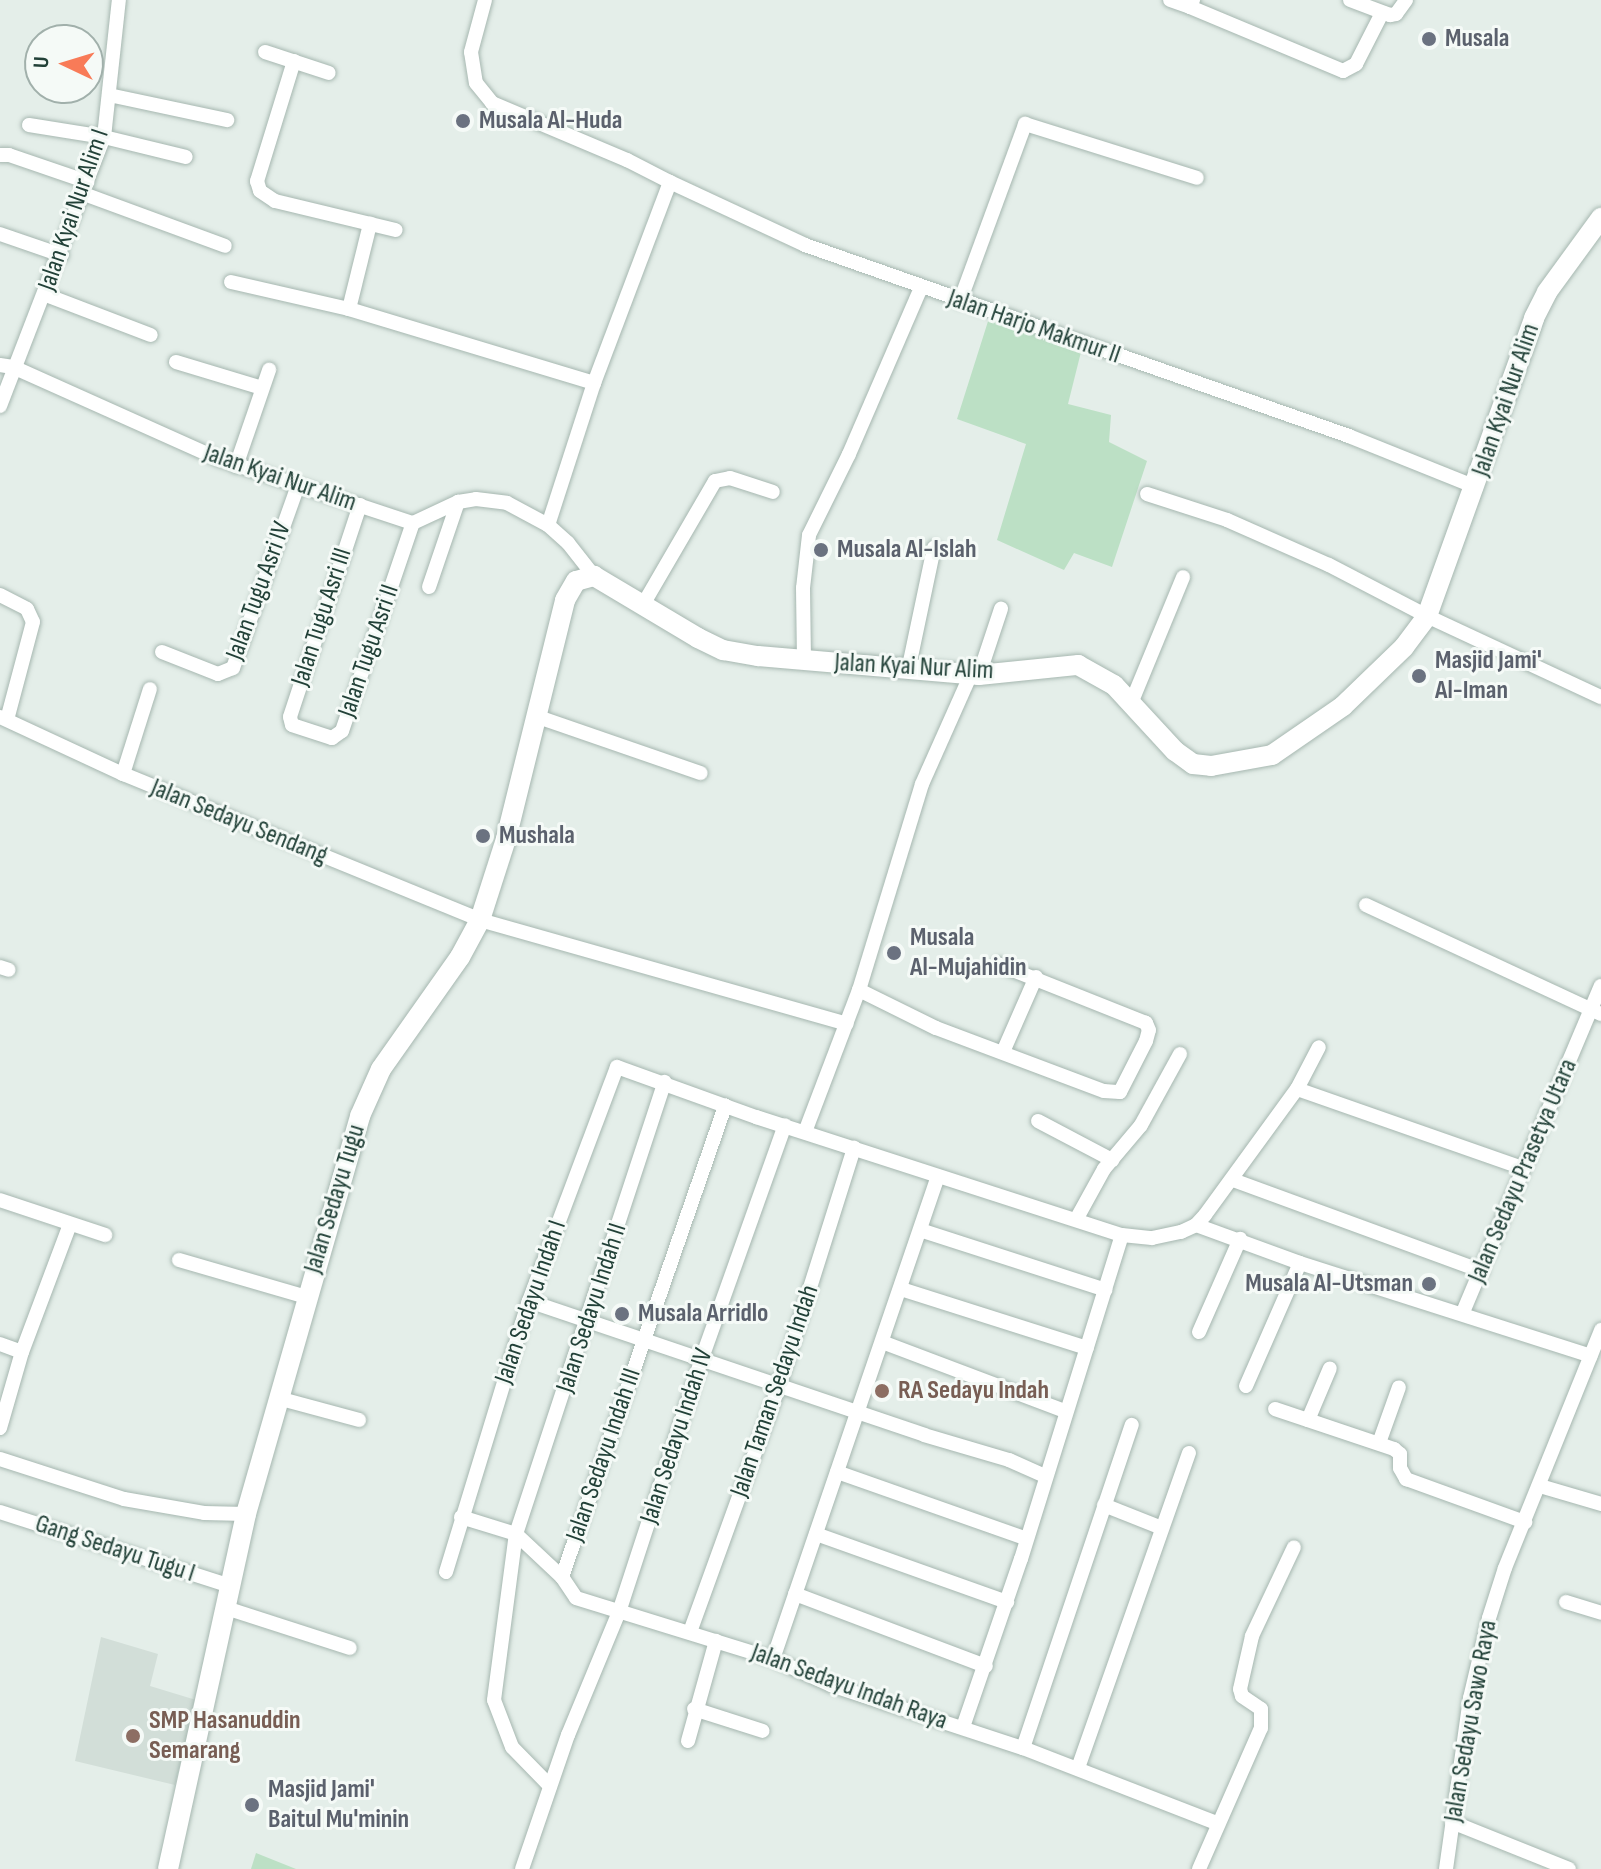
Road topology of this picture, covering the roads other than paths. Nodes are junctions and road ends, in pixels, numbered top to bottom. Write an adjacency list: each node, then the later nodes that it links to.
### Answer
1 (119, 0): 11 (street, Jalan Kyai Nur Alim I)
2 (485, 0): 18 (street)
3 (1170, 0): 6 (street)
4 (1350, 0): 7 (street)
5 (1406, 0): 7 (street)
6 (1192, 4): 7 (street)
7 (1382, 13)
8 (265, 52): 9 (street)
9 (294, 61): 10 (street); 21 (street)
10 (329, 73)
11 (109, 95): 12 (street); 14 (street, Jalan Kyai Nur Alim I)
12 (227, 120)
13 (29, 125): 14 (street)
14 (104, 137): 16 (street); 19 (street, Jalan Kyai Nur Alim I)
15 (0, 155): 19 (street)
16 (186, 157)
17 (1197, 178): 29 (street)
18 (670, 182): 27 (street); 35 (street)
19 (86, 188): 24 (street); 25 (street, Jalan Kyai Nur Alim I)
20 (1601, 218): 39 (street, Jalan Kyai Nur Alim)
21 (370, 224): 22 (street); 30 (street)
22 (396, 230)
23 (0, 234): 25 (street)
24 (225, 246)
25 (61, 255): 28 (street, Jalan Kyai Nur Alim I)
26 (231, 282): 30 (street)
27 (921, 288): 29 (street, Jalan Harjo Makmur II); 56 (street, Jalan Harjo Makmur II)
28 (46, 295): 31 (street); 33 (street, Jalan Kyai Nur Alim I)
29 (960, 301): 39 (street, Jalan Harjo Makmur II)
30 (349, 309): 35 (street)
31 (151, 335)
32 (176, 362): 36 (street)
33 (6, 366): 37 (street, Jalan Kyai Nur Alim I); 38 (street, Jalan Kyai Nur Alim)
34 (269, 370): 36 (street)
35 (594, 383): 46 (street)
36 (262, 388): 38 (street)
37 (0, 406)
38 (236, 466): 40 (street, Jalan Kyai Nur Alim)
39 (1476, 487): 54 (street, Jalan Kyai Nur Alim)
40 (297, 488): 44 (street, Jalan Kyai Nur Alim); 55 (street, Jalan Tugu Asri IV)
41 (773, 492): 52 (street)
42 (1147, 494): 54 (street)
43 (458, 502): 45 (street, Jalan Kyai Nur Alim); 46 (street, Jalan Kyai Nur Alim); 50 (street)
44 (360, 505): 45 (street, Jalan Kyai Nur Alim); 64 (street, Jalan Tugu Asri III)
45 (413, 523): 64 (street, Jalan Tugu Asri II)
46 (548, 525): 48 (street, Jalan Kyai Nur Alim)
47 (934, 548): 57 (street)
48 (594, 576): 52 (street, Jalan Kyai Nur Alim); 62 (street, Jalan Sedayu Tugu)
49 (1183, 577): 61 (street)
50 (429, 587)
51 (0, 595): 63 (street)
52 (644, 603): 56 (street, Jalan Kyai Nur Alim)
53 (1001, 609): 58 (street)
54 (1427, 616): 60 (street); 61 (street, Jalan Kyai Nur Alim)
55 (162, 652)
56 (804, 660): 57 (street, Jalan Kyai Nur Alim)
57 (908, 671): 58 (street, Jalan Kyai Nur Alim)
58 (975, 674): 61 (street, Jalan Kyai Nur Alim); 72 (street)
59 (150, 689): 66 (street)
60 (1601, 697)
61 (1132, 701)
62 (538, 717): 65 (street); 68 (street, Jalan Sedayu Tugu)
63 (3, 718): 66 (street, Jalan Sedayu Sendang)
64 (297, 727)
65 (701, 773)
66 (123, 774): 68 (street, Jalan Sedayu Sendang)
67 (1366, 905): 73 (street)
68 (480, 920): 74 (street, Jalan Sedayu Sendang); 102 (street, Jalan Sedayu Tugu)
69 (998, 964): 70 (street)
70 (1036, 977): 76 (street); 76 (street)
71 (1601, 986): 73 (street, Jalan Sedayu Prasetya Utara)
72 (859, 990): 74 (street); 76 (street)
73 (1595, 1012): 86 (street, Jalan Sedayu Prasetya Utara)
74 (847, 1024): 83 (street)
75 (1319, 1047): 79 (street)
76 (1003, 1052)
77 (1180, 1054): 85 (street)
78 (665, 1082): 80 (street); 103 (street, Jalan Sedayu Indah I); 105 (street, Jalan Sedayu Indah II)
79 (1297, 1089): 86 (street); 88 (street)
80 (725, 1105): 82 (street); 108 (street, Jalan Sedayu Indah III)
81 (1038, 1121): 85 (street)
82 (785, 1125): 83 (street); 113 (street, Jalan Sedayu Indah IV)
83 (805, 1132): 84 (street)
84 (854, 1148): 87 (street); 116 (street, Jalan Taman Sedayu Indah)
85 (1112, 1160): 90 (street)
86 (1523, 1168): 99 (street, Jalan Sedayu Prasetya Utara)
87 (938, 1176): 90 (street); 93 (street)
88 (1233, 1180): 92 (street); 99 (street)
89 (0, 1200): 91 (street)
90 (1077, 1218): 95 (street)
91 (70, 1224): 94 (street); 112 (street)
92 (1196, 1225): 95 (street); 96 (street)
93 (920, 1230): 100 (street); 101 (street)
94 (105, 1235)
95 (1122, 1235): 101 (street)
96 (1240, 1239): 98 (street); 107 (street)
97 (179, 1260): 102 (street)
98 (1300, 1263): 104 (street); 117 (street)
99 (1482, 1271): 104 (street, Jalan Sedayu Prasetya Utara)
100 (901, 1289): 109 (street); 111 (street)
101 (1106, 1290): 111 (street)
102 (306, 1297): 119 (street, Jalan Sedayu Tugu)
103 (529, 1301): 105 (street); 137 (street, Jalan Sedayu Indah I)
104 (1463, 1312): 114 (street)
105 (588, 1322): 108 (street); 140 (street, Jalan Sedayu Indah II)
106 (1601, 1330): 114 (street, Jalan Sedayu Sawo Raya)
107 (1199, 1332)
108 (644, 1341): 113 (street); 145 (street, Jalan Sedayu Indah III)
109 (882, 1342): 121 (street); 122 (street)
110 (0, 1344): 112 (street)
111 (1087, 1348): 121 (street)
112 (22, 1352): 126 (street)
113 (702, 1358): 116 (street); 151 (street, Jalan Sedayu Indah IV)
114 (1594, 1361): 132 (street, Jalan Sedayu Sawo Raya)
115 (1330, 1368): 124 (street)
116 (779, 1386): 122 (street); 153 (street, Jalan Taman Sedayu Indah)
117 (1246, 1386)
118 (1399, 1387): 127 (street)
119 (278, 1398): 123 (street); 136 (street, Jalan Sedayu Tugu)
120 (1275, 1409): 124 (street)
121 (1065, 1411): 131 (street)
122 (860, 1413): 130 (street); 131 (street)
123 (359, 1420)
124 (1308, 1420): 127 (street)
125 (1132, 1425): 134 (street)
126 (0, 1428)
127 (1379, 1443): 138 (street)
128 (1189, 1453): 139 (street)
129 (0, 1459): 136 (street)
130 (837, 1472): 141 (street); 142 (street)
131 (1045, 1476): 142 (street)
132 (1540, 1486): 133 (street); 138 (street, Jalan Sedayu Sawo Raya)
133 (1601, 1504)
134 (1104, 1505): 139 (street); 162 (street)
135 (0, 1512): 146 (street, Gang Sedayu Tugu I)
136 (246, 1514): 146 (street, Jalan Sedayu Tugu)
137 (461, 1517): 140 (street, Jalan Sedayu Indah Raya); 144 (street, Jalan Sedayu Indah I)
138 (1525, 1522): 165 (street, Jalan Sedayu Sawo Raya)
139 (1162, 1528): 163 (street)
140 (516, 1534): 145 (street, Jalan Sedayu Indah Raya); 164 (street, Jalan Sedayu Indah II)
141 (816, 1534): 147 (street); 148 (street)
142 (1027, 1539): 148 (street)
143 (1294, 1547): 166 (street)
144 (446, 1572)
145 (562, 1577): 151 (street, Jalan Sedayu Indah Raya)
146 (230, 1586): 150 (street, Jalan Sedayu Tugu)
147 (795, 1594): 156 (street); 157 (street)
148 (1007, 1602): 157 (street)
149 (1566, 1602): 152 (street)
150 (226, 1608): 155 (street); 167 (street, Jalan Sedayu Tugu)
151 (619, 1612): 153 (street, Jalan Sedayu Indah Raya); 164 (street)
152 (1601, 1613)
153 (690, 1632): 154 (street, Jalan Sedayu Indah Raya)
154 (716, 1641): 156 (street, Jalan Sedayu Indah Raya); 158 (street)
155 (350, 1648)
156 (773, 1659): 159 (street, Jalan Sedayu Indah Raya)
157 (986, 1666): 159 (street)
158 (694, 1709): 160 (street); 161 (street)
159 (963, 1727): 162 (street, Jalan Sedayu Indah Raya)
160 (763, 1731)
161 (688, 1741)
162 (1023, 1748): 163 (street, Jalan Sedayu Indah Raya)
163 (1078, 1768): 166 (street, Jalan Sedayu Indah Raya)
164 (550, 1786): 168 (street)
165 (1452, 1822): 170 (street, Jalan Sedayu Sawo Raya); 171 (street)
166 (1216, 1823): 169 (street)
167 (168, 1869)
168 (522, 1869)
169 (1199, 1869)
170 (1446, 1869)
171 (1569, 1869)

